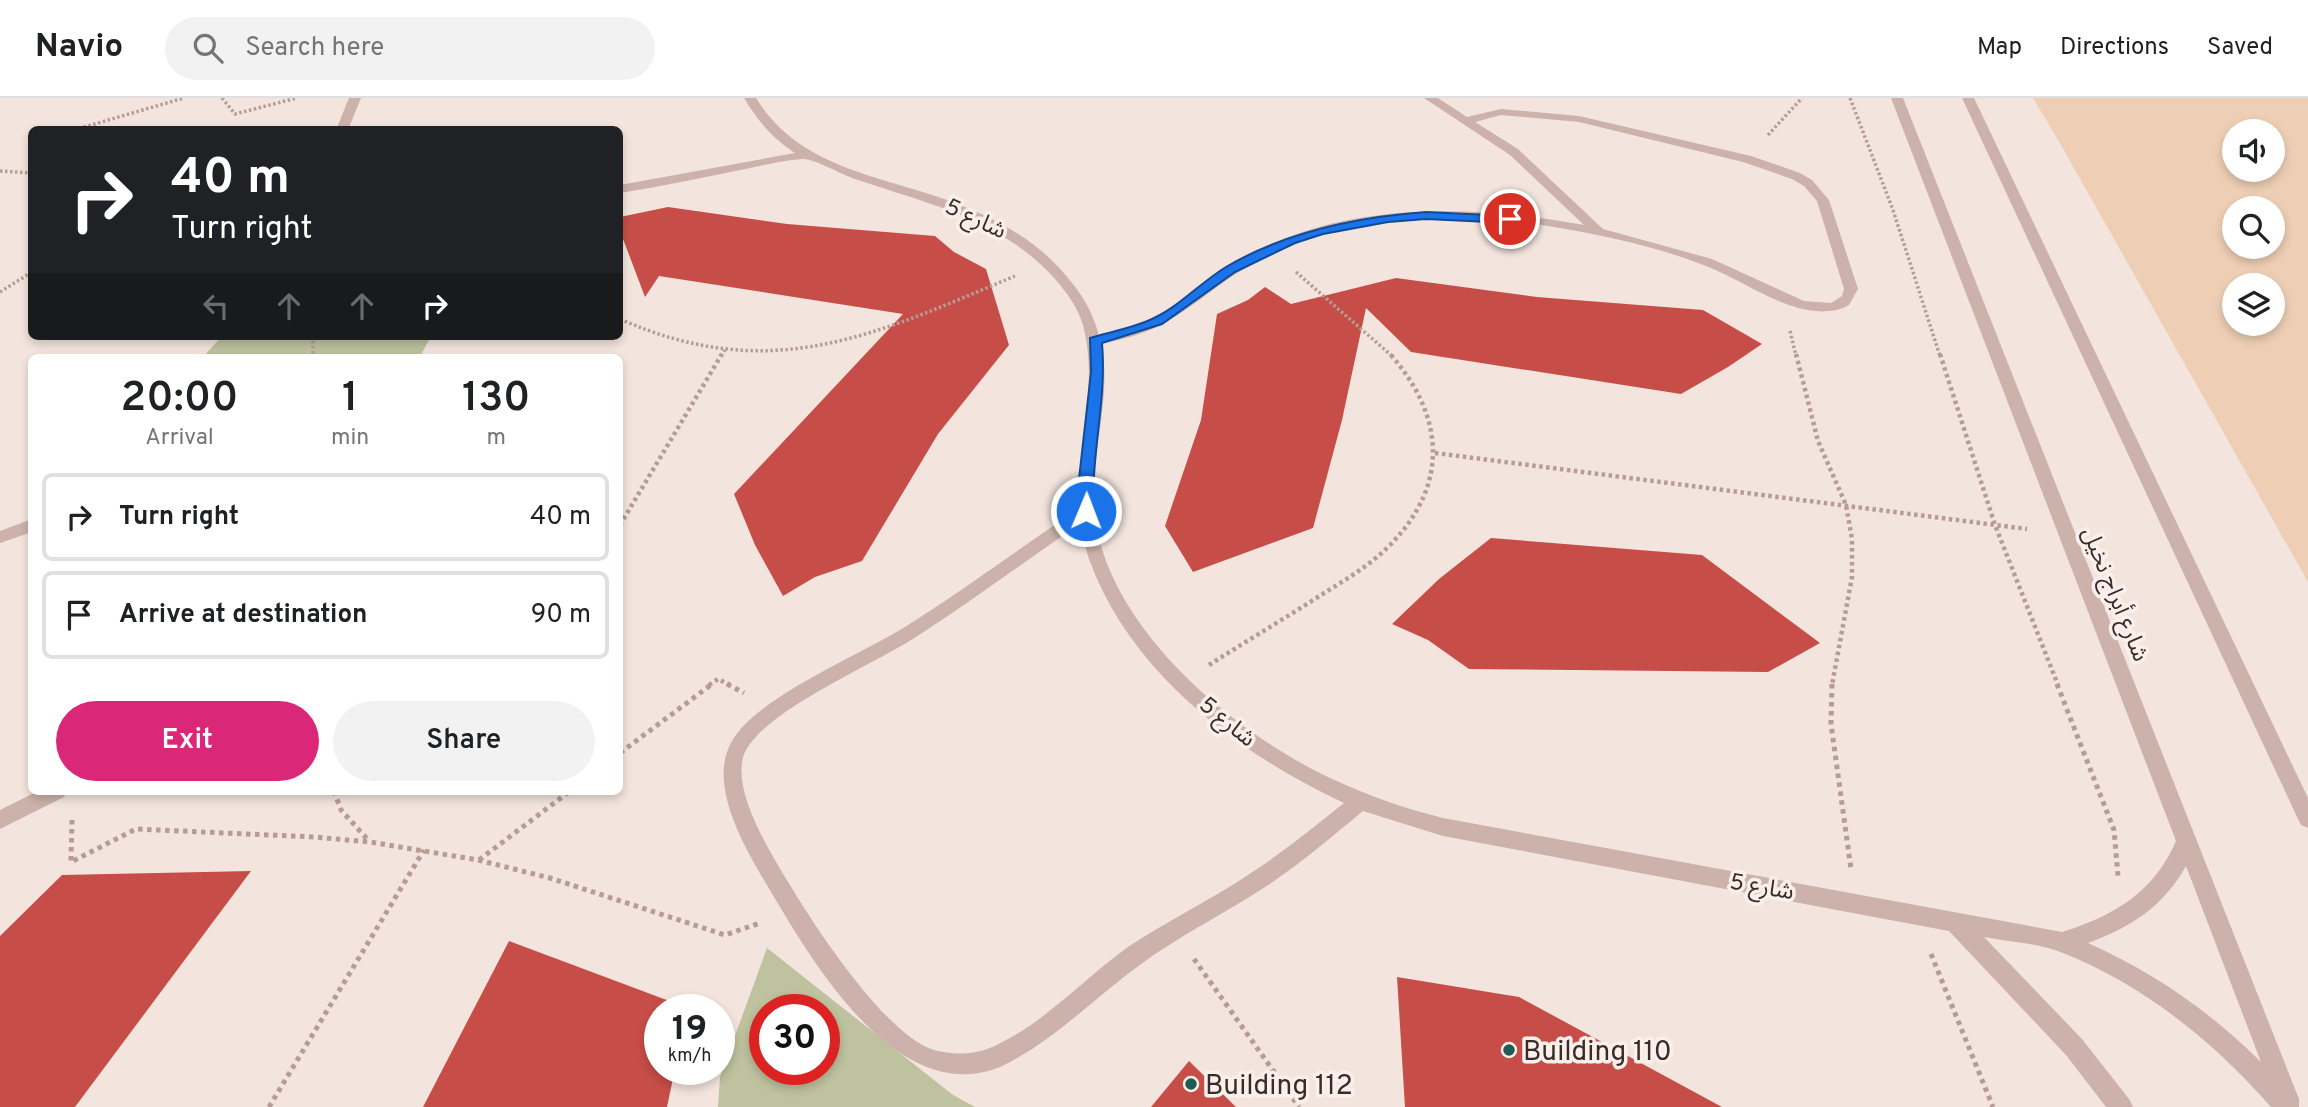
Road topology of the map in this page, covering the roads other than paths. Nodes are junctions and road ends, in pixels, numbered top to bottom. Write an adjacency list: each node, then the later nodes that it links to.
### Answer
1 (355, 98): 7 (street)
2 (750, 98): 8 (street, شارع 5)
3 (1430, 98): 6 (street)
4 (1897, 98): 19 (street, شارع أبراج نخيل)
5 (1968, 98): 17 (street)
6 (1468, 120): 10 (street); 10 (street)
7 (344, 126)
8 (807, 155): 9 (street); 11 (street, شارع 5)
9 (623, 189)
10 (1600, 233): 11 (street)
11 (1095, 341): 12 (street, شارع 5)
12 (1086, 511): 16 (street, شارع 5); 16 (street)
13 (28, 526): 14 (street)
14 (0, 537)
15 (49, 795): 18 (street)
16 (1361, 801): 20 (street, شارع 5)
17 (2308, 819)
18 (0, 820)
19 (2187, 839): 21 (street, شارع 5); 23 (street, شارع أبراج نخيل)
20 (1954, 921): 21 (street, شارع 5); 22 (street)
21 (2062, 942): 23 (street, شارع 5)
22 (2121, 1107)
23 (2288, 1107)

